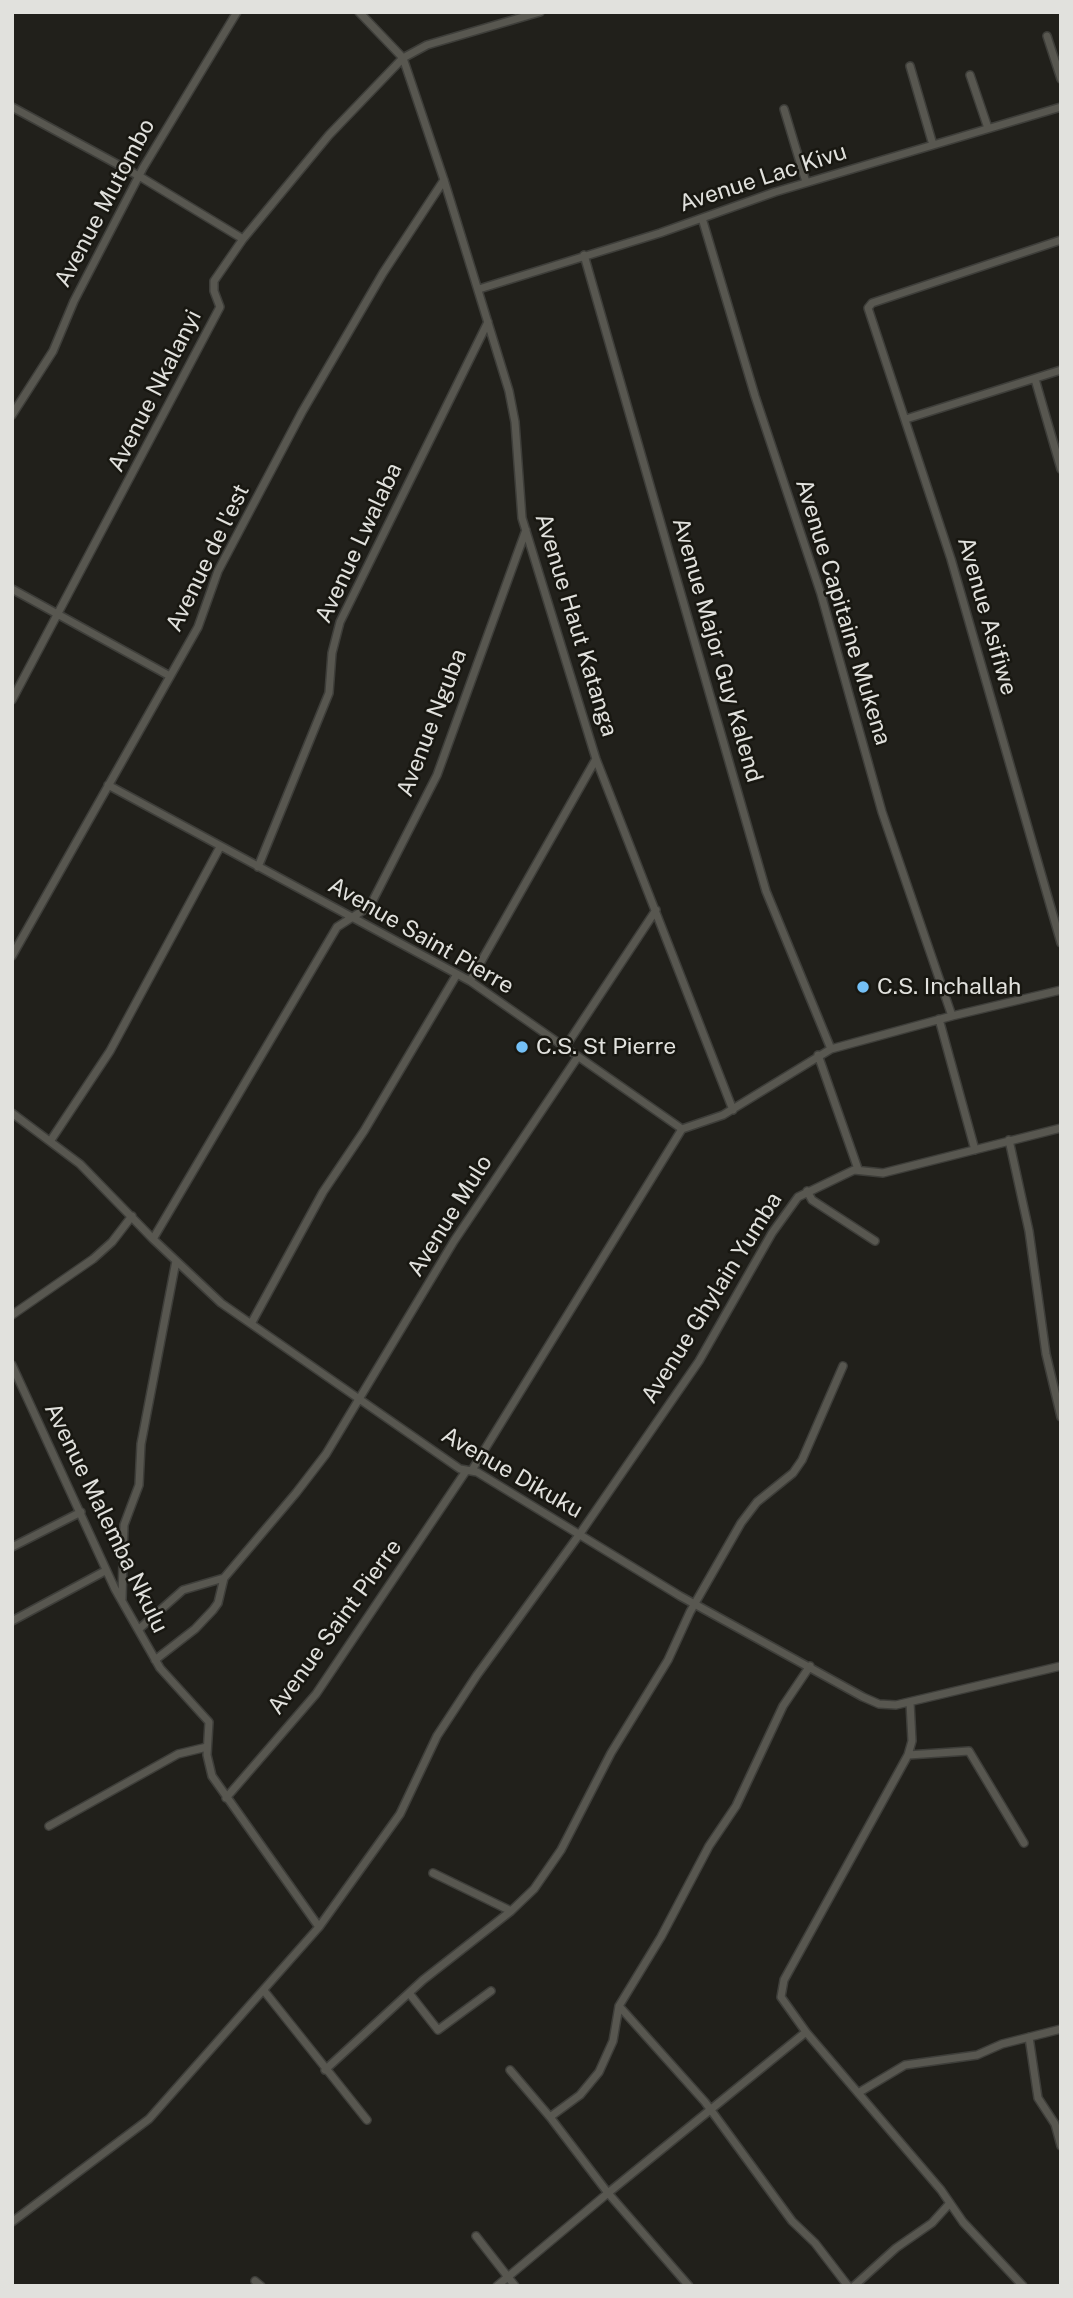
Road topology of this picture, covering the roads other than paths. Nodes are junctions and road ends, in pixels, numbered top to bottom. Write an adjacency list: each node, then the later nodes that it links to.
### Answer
1 (237, 12): 14 (street, Avenue Mutombo)
2 (359, 12): 5 (street)
3 (540, 12): 5 (street)
4 (1047, 36): 8 (street)
5 (402, 58): 15 (street, Avenue Haut Katanga); 18 (street, Avenue Nkalanyi)
6 (910, 66): 13 (street)
7 (970, 75): 12 (street)
8 (1061, 79)
9 (12, 107): 14 (street)
10 (1061, 107): 12 (street, Avenue Lac Kivu)
11 (784, 108): 16 (street)
12 (988, 128): 13 (street, Avenue Lac Kivu)
13 (933, 145): 16 (street, Avenue Lac Kivu)
14 (139, 176): 18 (street); 25 (street, Avenue Mutombo)
15 (444, 180): 21 (street, Avenue Haut Katanga); 31 (street, Avenue de l'est)
16 (806, 182): 17 (street, Avenue Lac Kivu)
17 (702, 218): 20 (street, Avenue Lac Kivu); 44 (street, Avenue Capitaine Mukena)
18 (243, 239): 30 (street, Avenue Nkalanyi)
19 (1061, 240): 26 (street, Avenue Asifiwe)
20 (584, 255): 21 (street, Avenue Lac Kivu); 47 (street, Avenue Major Guy Kalend)
21 (479, 289): 22 (street, Avenue Haut Katanga)
22 (488, 322): 28 (street, Avenue Haut Katanga); 36 (street, Avenue Lwalaba)
23 (1061, 370): 24 (street)
24 (1035, 379): 26 (street); 27 (street)
25 (12, 415)
26 (906, 419): 39 (street, Avenue Asifiwe)
27 (1061, 469)
28 (526, 530): 33 (street, Avenue Haut Katanga); 38 (street, Avenue Nguba)
29 (12, 589): 30 (street)
30 (57, 615): 31 (street); 32 (street, Avenue Nkalanyi)
31 (168, 675): 34 (street, Avenue de l'est)
32 (12, 700)
33 (596, 759): 37 (street, Avenue Haut Katanga); 42 (street)
34 (108, 785): 35 (street, Avenue Saint Pierre); 40 (street, Avenue de l'est)
35 (220, 847): 36 (street, Avenue Saint Pierre); 54 (street)
36 (258, 867): 38 (street, Avenue Saint Pierre)
37 (656, 910): 46 (street); 50 (street, Avenue Haut Katanga)
38 (353, 917): 41 (street, Avenue Saint Pierre); 60 (street, Avenue Nguba)
39 (1061, 943)
40 (12, 956)
41 (457, 974): 42 (street, Avenue Saint Pierre); 64 (street)
42 (470, 981): 46 (street, Avenue Saint Pierre)
43 (1061, 990): 44 (street)
44 (952, 1016): 45 (street)
45 (939, 1019): 47 (street); 56 (street)
46 (564, 1049): 49 (street, Avenue Saint Pierre)
47 (831, 1049): 48 (street)
48 (818, 1055): 50 (street); 57 (street)
49 (577, 1058): 53 (street, Avenue Saint Pierre); 67 (street, Avenue Mulo)
50 (733, 1110): 53 (street)
51 (12, 1113): 54 (street, Avenue Dikuku)
52 (1061, 1128): 55 (street)
53 (682, 1129): 69 (street, Avenue Saint Pierre)
54 (51, 1140): 59 (street, Avenue Dikuku)
55 (1009, 1140): 56 (street); 68 (street)
56 (975, 1150): 57 (street)
57 (858, 1169): 58 (street)
58 (807, 1191): 61 (street); 71 (street, Avenue Ghylain Yumba)
59 (132, 1216): 60 (street, Avenue Dikuku); 63 (street)
60 (153, 1239): 62 (street, Avenue Dikuku)
61 (875, 1241)
62 (176, 1261): 64 (street, Avenue Dikuku); 75 (street)
63 (12, 1315)
64 (252, 1322): 67 (street, Avenue Dikuku)
65 (12, 1365): 70 (street, Avenue Malemba Nkulu)
66 (843, 1366): 76 (street)
67 (360, 1399): 69 (street, Avenue Dikuku); 74 (street, Avenue Mulo)
68 (1061, 1417)
69 (469, 1471): 71 (street, Avenue Dikuku); 85 (street, Avenue Saint Pierre)
70 (81, 1512): 72 (street); 73 (street, Avenue Malemba Nkulu)
71 (579, 1535): 76 (street, Avenue Dikuku); 90 (street, Avenue Ghylain Yumba)
72 (12, 1547)
73 (106, 1571): 75 (street, Avenue Malemba Nkulu); 77 (street)
74 (224, 1578): 78 (street); 79 (street)
75 (122, 1599): 78 (street, Avenue Malemba Nkulu)
76 (694, 1604): 80 (street, Avenue Dikuku); 89 (street)
77 (12, 1621)
78 (139, 1629): 79 (street, Avenue Malemba Nkulu)
79 (155, 1660): 83 (street, Avenue Malemba Nkulu)
80 (810, 1666): 82 (street, Avenue Dikuku); 94 (street)
81 (1061, 1666): 82 (street, Avenue Dikuku)
82 (910, 1702): 84 (street)
83 (207, 1747): 85 (street, Avenue Malemba Nkulu); 86 (street)
84 (908, 1755): 87 (street); 96 (street)
85 (226, 1798): 90 (street, Avenue Malemba Nkulu)
86 (49, 1826)
87 (1024, 1843)
88 (433, 1873): 89 (street)
89 (512, 1911): 93 (street)
90 (319, 1927): 92 (street, Avenue Ghylain Yumba)
91 (491, 1991): 93 (street)
92 (265, 1992): 98 (street); 107 (street, Avenue Ghylain Yumba)
93 (409, 1993): 98 (street)
94 (619, 2006): 101 (street); 102 (street)
95 (1061, 2029): 97 (street)
96 (806, 2032): 100 (street); 101 (street)
97 (1029, 2037): 100 (street); 104 (street)
98 (325, 2070): 103 (street)
99 (510, 2070): 102 (street)
100 (858, 2093): 106 (street)
101 (709, 2108): 105 (street); 113 (street)
102 (550, 2117): 105 (street)
103 (367, 2120)
104 (1061, 2146)
105 (608, 2193): 109 (street); 112 (street)
106 (950, 2203): 114 (street); 115 (street)
107 (12, 2222)
108 (476, 2236): 109 (street)
109 (508, 2277): 110 (street); 111 (street)
110 (497, 2286)
111 (515, 2286)
112 (689, 2286)
113 (848, 2286)
114 (854, 2286)
115 (1023, 2286)

